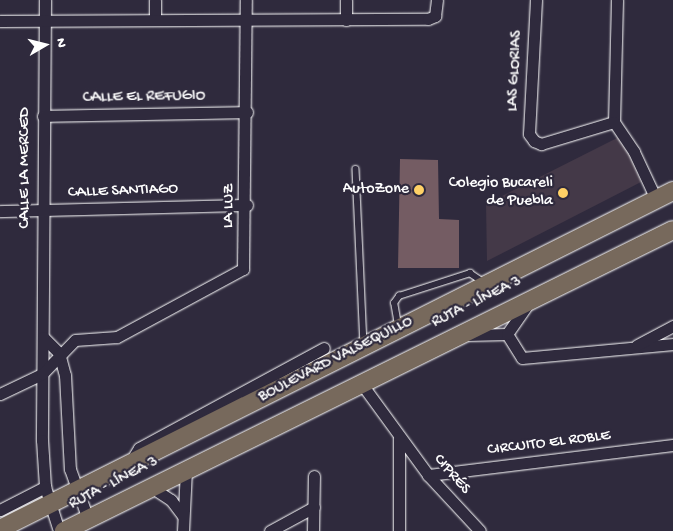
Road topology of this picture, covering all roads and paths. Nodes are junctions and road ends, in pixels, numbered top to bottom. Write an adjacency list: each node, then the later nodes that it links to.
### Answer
1 (45, 0): 12 (street, CALLE LA MERCED)
2 (155, 0): 8 (street)
3 (246, 0): 9 (street, LA LUZ)
4 (346, 0): 10 (street)
5 (437, 0): 10 (street)
6 (536, 0): 15 (street, LAS GLORIAS)
7 (617, 0): 15 (street)
8 (155, 20): 9 (street); 12 (street)
9 (246, 20): 10 (street); 13 (street, LA LUZ)
10 (346, 20)
11 (0, 21): 12 (street)
12 (42, 21): 14 (street, CALLE LA MERCED)
13 (247, 112): 14 (street, CALLE EL REFUGIO); 19 (street, LA LUZ)
14 (42, 116): 21 (street, CALLE LA MERCED)
15 (614, 122): 18 (street)
16 (356, 169): 32 (lane)
17 (673, 190): 18 (main road, BOULEVARD VALSEQUILLO)
18 (664, 198): 24 (main road, BOULEVARD VALSEQUILLO); 47 (lane)
19 (247, 205): 21 (street, CALLE SANTIAGO); 35 (street, LA LUZ)
20 (0, 211): 21 (street, CALLE SANTIAGO)
21 (43, 211): 30 (street, CALLE LA MERCED)
22 (673, 222): 51 (lane, RUTA - LÍNEA 3)
23 (673, 230): 25 (main road, BOULEVARD VALSEQUILLO)
24 (486, 284): 27 (main road, BOULEVARD VALSEQUILLO); 27 (lane)
25 (532, 298): 28 (street); 29 (main road, BOULEVARD VALSEQUILLO)
26 (673, 326): 34 (street)
27 (398, 329): 32 (main road, BOULEVARD VALSEQUILLO)
28 (507, 334): 29 (street); 34 (street)
29 (460, 335): 37 (main road, BOULEVARD VALSEQUILLO)
30 (44, 337): 35 (street); 36 (street, CALLE LA MERCED)
31 (673, 344): 34 (street)
32 (364, 346): 39 (main road, BOULEVARD VALSEQUILLO)
33 (324, 348): 39 (street)
34 (631, 348)
35 (60, 354): 36 (street); 47 (street)
36 (42, 374): 38 (street); 45 (street, CALLE LA MERCED)
37 (361, 383): 40 (street, CIPRÉS); 42 (main road, BOULEVARD VALSEQUILLO)
38 (0, 394)
39 (213, 416): 47 (main road, BOULEVARD VALSEQUILLO)
40 (399, 438): 43 (street, CIPRÉS); 59 (street)
41 (673, 445): 43 (street, CIRCUITO EL ROBLE)
42 (186, 469): 46 (main road, BOULEVARD VALSEQUILLO); 52 (street)
43 (428, 475): 60 (street, CIPRÉS)
44 (314, 476): 49 (street)
45 (45, 487): 48 (street, CALLE LA MERCED); 50 (street)
46 (151, 487): 51 (main road, BOULEVARD VALSEQUILLO); 52 (street)
47 (79, 493): 48 (main road, BOULEVARD VALSEQUILLO); 51 (street)
48 (51, 507): 53 (main road, BOULEVARD VALSEQUILLO); 54 (street, CALLE LA MERCED); 55 (lane)
49 (314, 507): 57 (street); 58 (street)
50 (0, 510)
51 (87, 516): 54 (main road, BOULEVARD VALSEQUILLO)
52 (183, 516): 56 (street)
53 (0, 529)
54 (58, 530)
55 (12, 531)
56 (183, 531)
57 (270, 531)
58 (313, 531)
59 (399, 531)
60 (480, 531)

